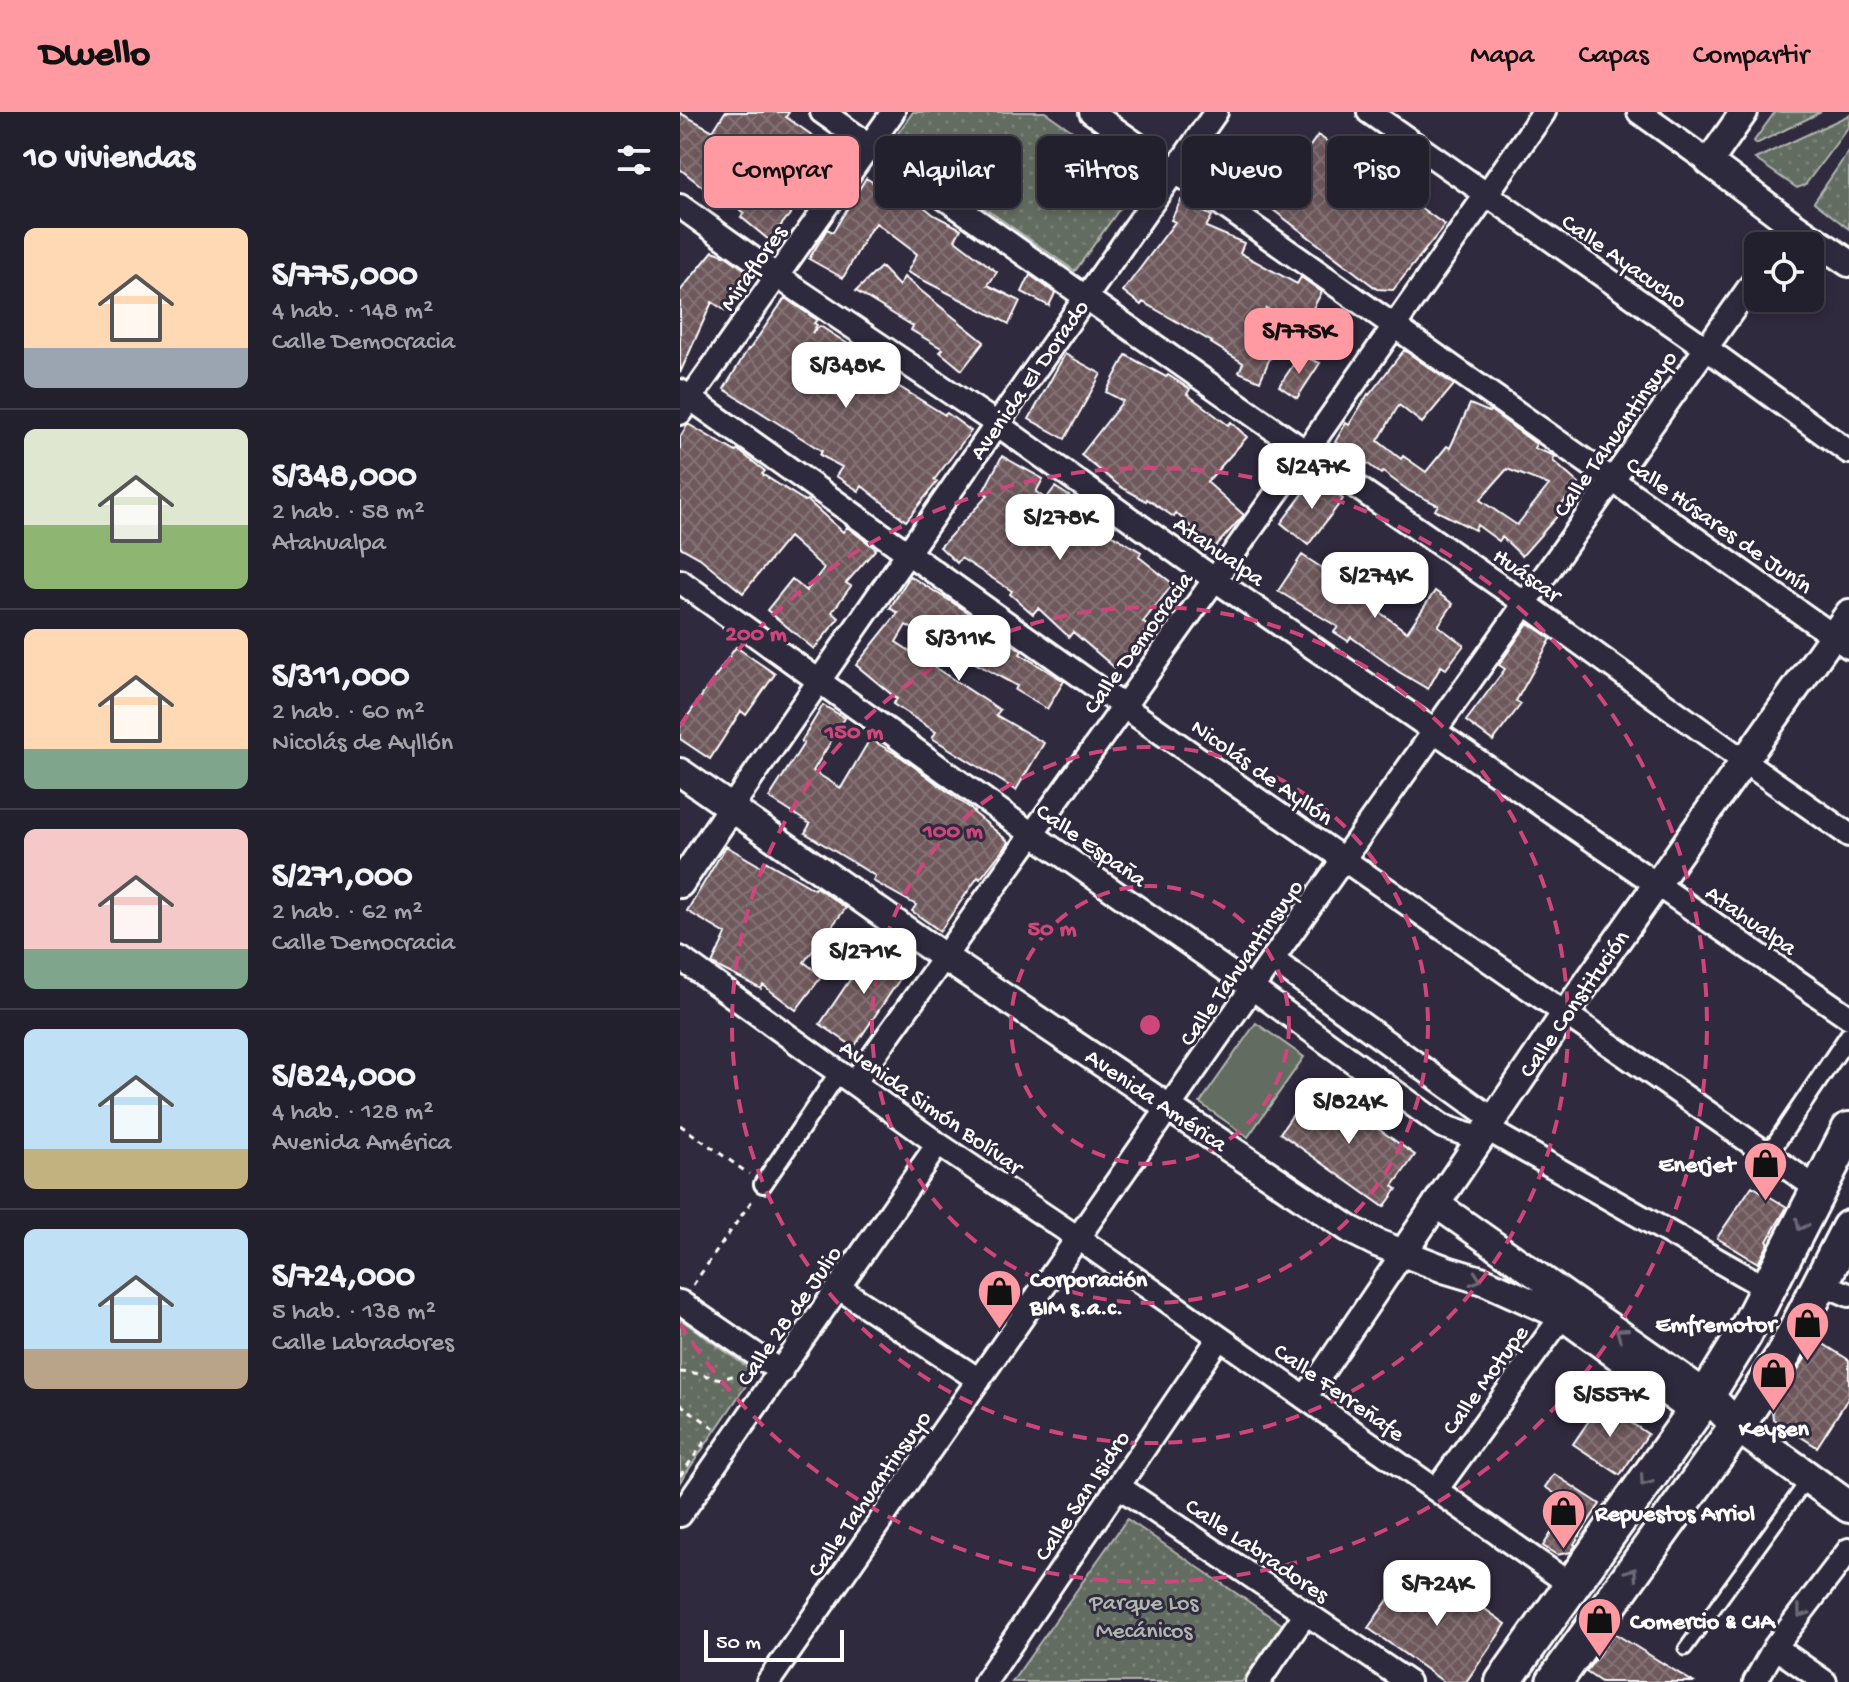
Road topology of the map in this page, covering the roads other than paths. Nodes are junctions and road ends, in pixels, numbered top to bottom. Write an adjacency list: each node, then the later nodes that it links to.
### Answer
1 (822, 112): 9 (street, Huáscar)
2 (893, 112): 9 (street, Miraflores)
3 (1091, 112): 11 (street, Calle Húsares de Junín)
4 (1216, 112): 11 (street, Avenida El Dorado)
5 (1369, 112): 12 (street, Calle Ayacucho)
6 (1544, 112): 12 (street, Calle Democracia)
7 (1639, 112): 10 (street)
8 (1744, 112): 10 (street)
9 (869, 146): 17 (street, Miraflores); 19 (street, Huáscar)
10 (1709, 162): 14 (street)
11 (1174, 171): 19 (street, Avenida El Dorado); 20 (street, Calle Húsares de Junín)
12 (1485, 194): 20 (street, Calle Democracia); 21 (street, Calle Ayacucho)
13 (680, 206): 17 (street, Atahualpa)
14 (1783, 232)
15 (1824, 252): 16 (street)
16 (1849, 263)
17 (777, 276): 22 (street, Miraflores); 23 (street, Atahualpa)
18 (1744, 295): 21 (street, Calle Tahuantinsuyo)
19 (1085, 297): 23 (street, Avenida El Dorado); 24 (street, Huáscar)
20 (1393, 326): 24 (street, Calle Democracia); 26 (street, Calle Húsares de Junín)
21 (1706, 348): 25 (street, Calle Ayacucho); 26 (street, Calle Tahuantinsuyo)
22 (683, 401): 27 (street, Nicolás de Ayllón)
23 (997, 424): 27 (street, Avenida El Dorado); 28 (street, Atahualpa)
24 (1306, 452): 28 (street, Calle Democracia); 30 (street, Huáscar)
25 (1849, 452)
26 (1613, 481): 30 (street, Calle Tahuantinsuyo); 32 (street, Calle Húsares de Junín)
27 (908, 553): 33 (street, Avenida El Dorado); 34 (street, Nicolás de Ayllón)
28 (1214, 579): 34 (street, Calle Democracia); 35 (street, Atahualpa)
29 (680, 581): 33 (street, Calle España)
30 (1526, 604): 35 (street, Calle Tahuantinsuyo); 36 (street, Huáscar)
31 (1849, 613): 32 (street, Calle Constitución)
32 (1841, 642): 36 (street, Calle Constitución)
33 (819, 681): 38 (street, Avenida El Dorado); 39 (street, Calle España)
34 (1123, 706): 39 (street, Calle Democracia); 41 (street, Nicolás de Ayllón)
35 (1435, 732): 41 (street, Calle Tahuantinsuyo); 43 (street, Atahualpa)
36 (1744, 761): 40 (street, Huáscar); 43 (street, Calle Constitución)
37 (680, 772): 38 (street, Avenida América)
38 (731, 808): 42 (street, Avenida El Dorado); 44 (street, Avenida América)
39 (1032, 834): 44 (street, Calle Democracia); 47 (street, Calle España)
40 (1849, 835)
41 (1345, 859): 46 (street, Calle Tahuantinsuyo); 48 (street, Nicolás de Ayllón)
42 (680, 884)
43 (1656, 885): 48 (street, Calle Constitución); 49 (street, Atahualpa)
44 (944, 957): 51 (street, Calle Democracia); 52 (street, Avenida América)
45 (680, 958): 51 (street, Avenida Simón Bolívar)
46 (1273, 960): 47 (street, Calle Tahuantinsuyo); 53 (street, Calle España)
47 (1252, 988): 52 (street, Calle Tahuantinsuyo); 53 (street, Calle España)
48 (1565, 1014): 53 (street, Calle Constitución); 56 (street, Nicolás de Ayllón)
49 (1849, 1017)
50 (1849, 1035): 56 (street)
51 (847, 1078): 55 (street, Avenida Simón Bolívar); 57 (street)
52 (1169, 1107): 61 (street, Calle Tahuantinsuyo); 62 (street, Avenida América)
53 (1487, 1129): 59 (street, Calle Constitución); 64 (street, Calle España)
54 (1849, 1130): 58 (main road)
55 (938, 1144): 61 (street, Avenida Simón Bolívar); 63 (street, Calle 28 de Julio)
56 (1768, 1155): 58 (street, Nicolás de Ayllón)
57 (763, 1184)
58 (1819, 1190): 64 (main road, one-way to 64)
59 (1436, 1204): 62 (street, Calle Constitución); 67 (street, Avenida América)
60 (1849, 1228): 65 (main road)
61 (1078, 1238): 68 (street, Calle Ferreñafe); 70 (street, Calle Tahuantinsuyo)
62 (1403, 1253): 67 (street, Avenida América, one-way to 67); 71 (street, Calle Constitución)
63 (839, 1288): 69 (street, Calle 28 de Julio); 70 (street)
64 (1768, 1289): 72 (main road)
65 (1835, 1289): 73 (main road)
66 (680, 1303): 69 (street)
67 (1568, 1308): 72 (street, Avenida América); 76 (street, Calle Motupe)
68 (1219, 1338): 71 (street, Calle Ferreñafe); 75 (street, Calle San Isidro)
69 (781, 1372): 78 (street, Calle 28 de Julio)
70 (979, 1380): 84 (street, Calle Tahuantinsuyo)
71 (1305, 1398): 76 (street, Calle Ferreñafe)
72 (1701, 1403): 73 (main road); 80 (main road, one-way to 80)
73 (1737, 1426): 74 (main road); 89 (main road, one-way to 73)
74 (1808, 1478): 77 (main road); 83 (lane)
75 (1118, 1486): 81 (street, Calle Labradores); 85 (street, Calle San Isidro)
76 (1436, 1490): 80 (street, Calle Ferreñafe)
77 (1849, 1507)
78 (682, 1508)
79 (1849, 1550): 82 (street, one-way to 82)
80 (1571, 1585): 88 (main road)
81 (1306, 1613): 86 (street); 87 (street, Calle Labradores)
82 (1775, 1647): 90 (street); 91 (street)
83 (1685, 1649)
84 (768, 1682)
85 (985, 1682)
86 (1258, 1682)
87 (1408, 1682)
88 (1503, 1682)
89 (1554, 1682)
90 (1755, 1682)
91 (1825, 1682)

